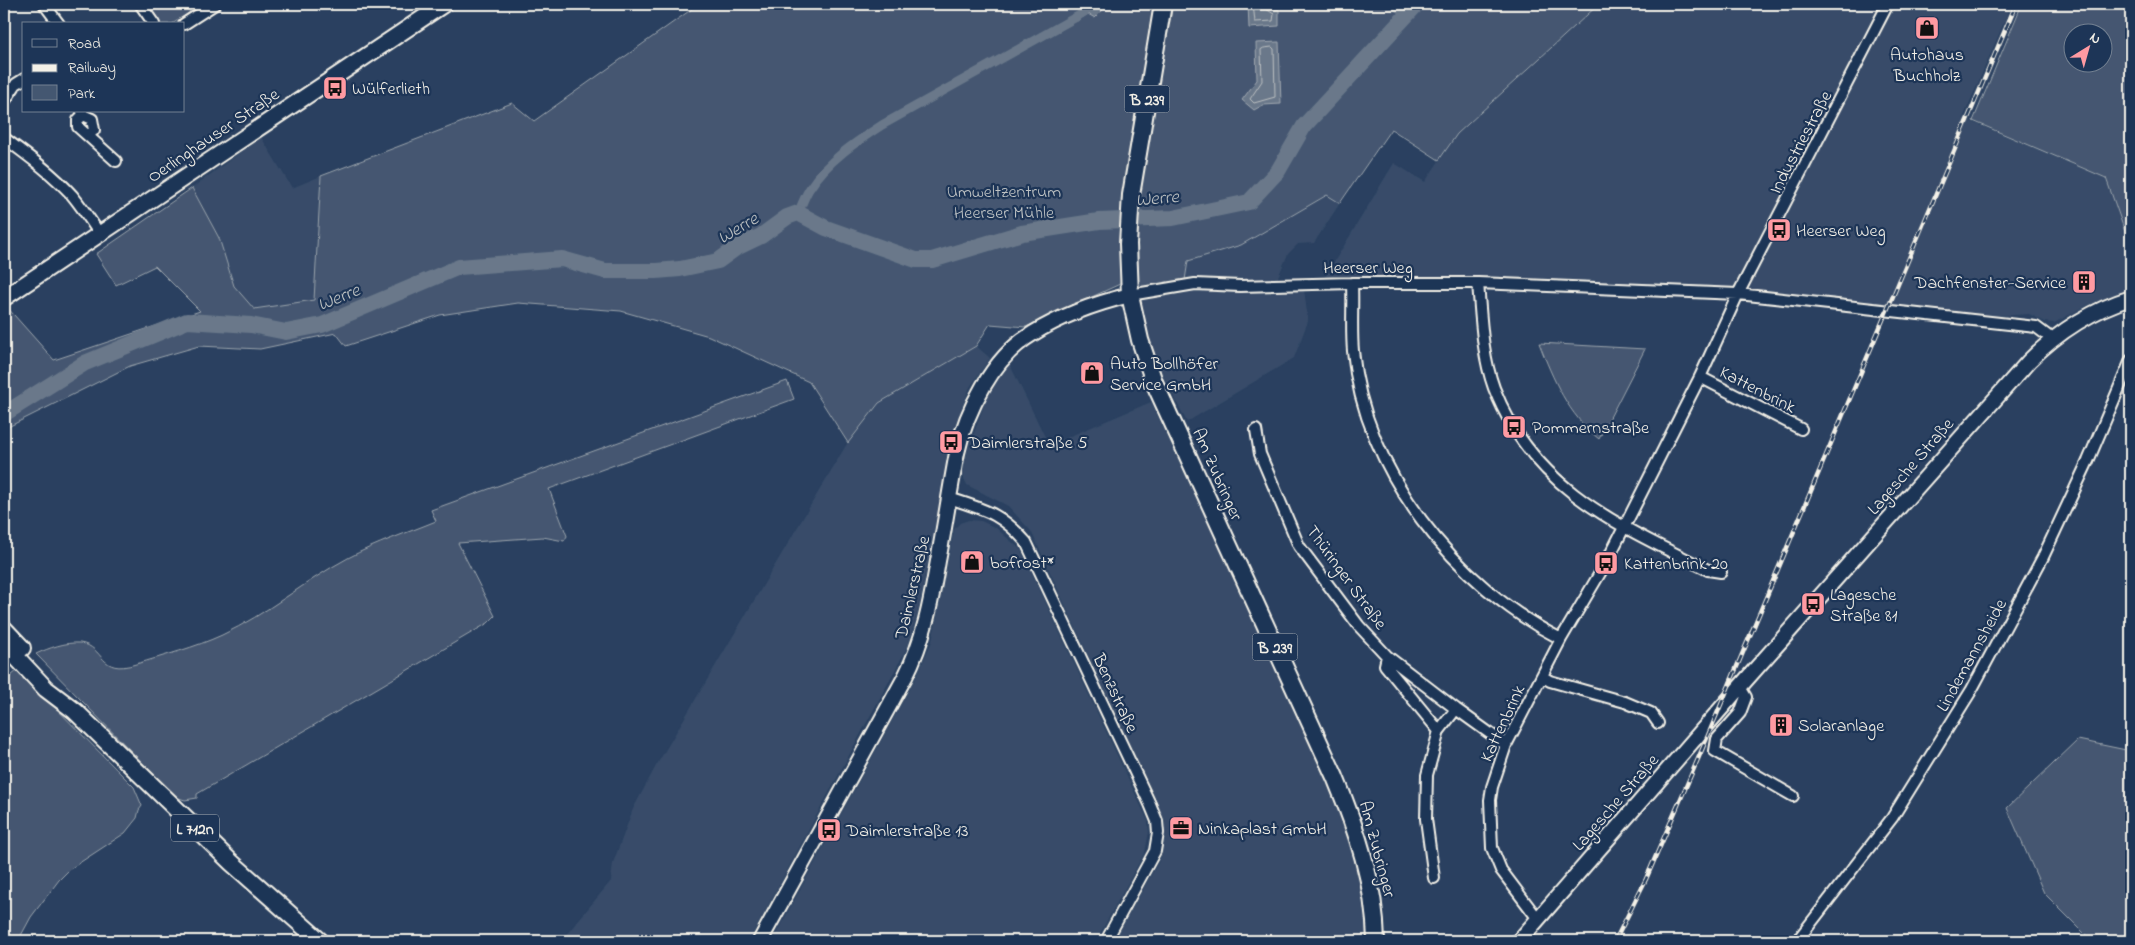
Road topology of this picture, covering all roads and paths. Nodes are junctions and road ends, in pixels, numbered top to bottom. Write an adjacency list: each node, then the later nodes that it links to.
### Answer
1 (44, 4): 7 (street)
2 (140, 4): 8 (street)
3 (215, 4): 9 (street)
4 (444, 4): 15 (main road, Oerlinghauser Straße)
5 (1163, 4): 19 (main road, Am Zubringer / B 239)
6 (1888, 4): 18 (street, Industriestraße)
7 (58, 22)
8 (153, 22)
9 (185, 23)
10 (22, 80): 11 (street)
11 (4, 102)
12 (82, 113): 14 (street)
13 (4, 138): 15 (street)
14 (116, 161)
15 (99, 234): 20 (main road, Oerlinghauser Straße)
16 (1352, 283): 17 (street, Heerser Weg); 19 (street, Heerser Weg); 31 (street)
17 (1478, 283): 18 (street, Heerser Weg); 28 (street)
18 (1738, 294): 22 (street, Heerser Weg); 24 (street, Kattenbrink)
19 (1130, 295): 27 (street, Daimlerstraße); 47 (main road, Am Zubringer / B 239)
20 (4, 298)
21 (2131, 298): 22 (street, Lagesche Straße)
22 (2052, 339): 36 (street, Lagesche Straße)
23 (2131, 360): 49 (street, Lindemannsheide)
24 (1700, 376): 25 (street, Kattenbrink); 28 (street, Kattenbrink)
25 (1801, 429)
26 (1256, 430): 33 (street, Thüringer Straße)
27 (950, 498): 45 (street, Daimlerstraße); 46 (street, Benzstraße)
28 (1623, 528): 29 (street); 31 (street, Kattenbrink)
29 (1721, 572)
30 (4, 629): 35 (main road, L 712n)
31 (1561, 639): 34 (street, Kattenbrink)
32 (4, 644): 35 (main road, L 712n)
33 (1387, 656): 37 (street, Thüringer Straße); 39 (street, Thüringer Straße)
34 (1543, 677): 38 (street, Kattenbrink); 40 (street, Kattenbrink)
35 (50, 686): 44 (main road, L 712n)
36 (1740, 687): 41 (street); 43 (street, Lagesche Straße)
37 (1456, 709): 39 (street); 40 (street, Thüringer Straße)
38 (1658, 723)
39 (1439, 732): 42 (street)
40 (1506, 745): 43 (street, Kattenbrink)
41 (1793, 796)
42 (1434, 878)
43 (1538, 919): 48 (street, Lagesche Straße)
44 (320, 941)
45 (760, 941)
46 (1106, 941)
47 (1376, 941)
48 (1519, 941)
49 (1797, 941)

